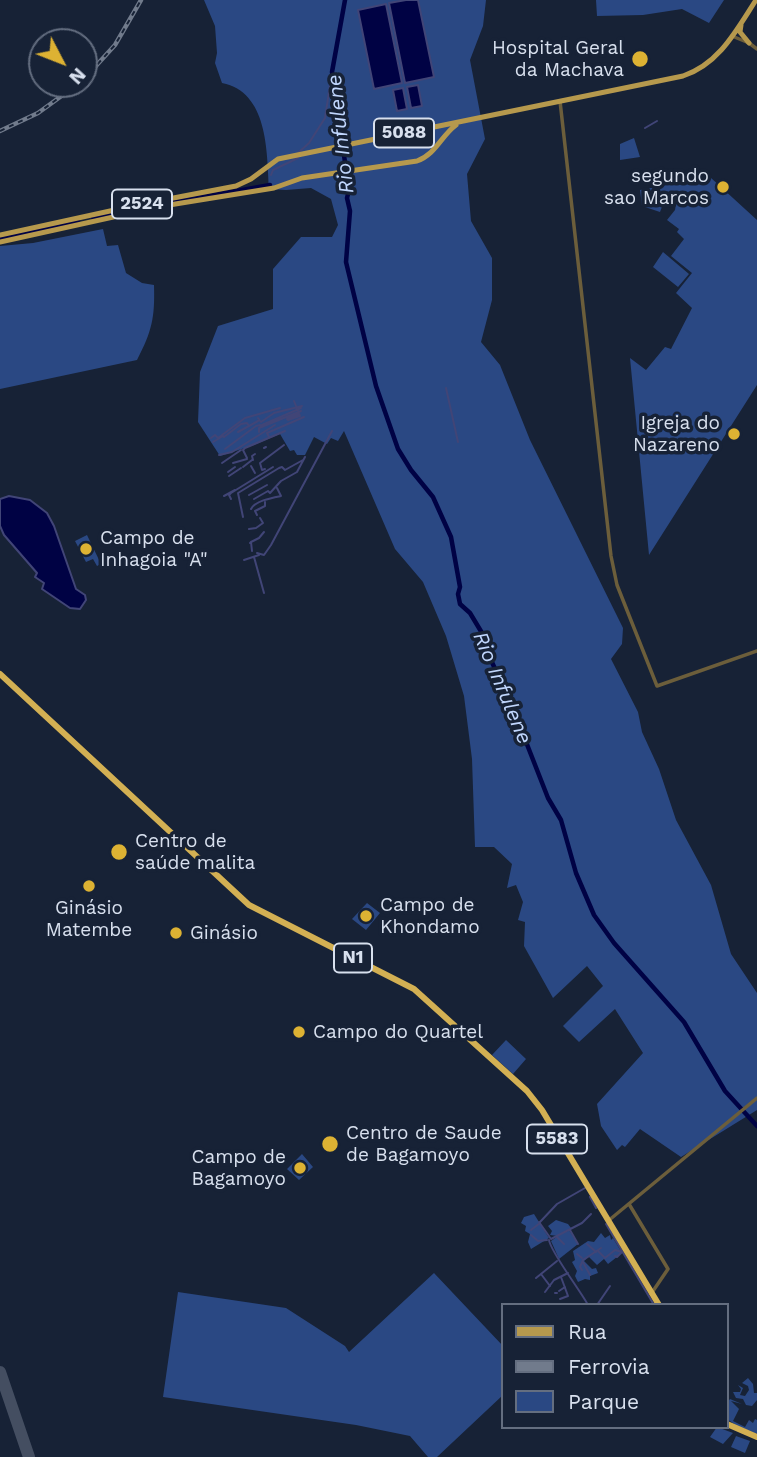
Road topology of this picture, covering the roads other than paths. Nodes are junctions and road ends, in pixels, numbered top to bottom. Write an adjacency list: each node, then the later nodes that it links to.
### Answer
1 (756, 0): 2 (main road)
2 (742, 22): 3 (main road); 4 (main road)
3 (732, 36): 4 (street); 6 (main road)
4 (750, 43): 5 (street)
5 (757, 49)
6 (560, 101): 7 (main road); 14 (street)
7 (462, 122): 8 (main road, 5088); 9 (main road)
8 (441, 126): 9 (main road); 10 (main road, 5088)
9 (446, 134): 11 (main road)
10 (278, 159): 11 (main road, 2524)
11 (219, 193): 12 (main road, 2524); 13 (main road)
12 (0, 235)
13 (0, 242)
14 (757, 651)
15 (0, 675): 16 (highway, N1)
16 (138, 805): 17 (highway, N1); 17 (highway, N1)
17 (437, 1010): 20 (highway, 5583)
18 (757, 1098): 19 (street)
19 (630, 1203): 20 (street); 21 (street)
20 (607, 1221): 21 (highway, 5583)
21 (651, 1294): 22 (highway, 5583)
22 (656, 1303)
23 (729, 1427): 24 (highway)
24 (757, 1438)

